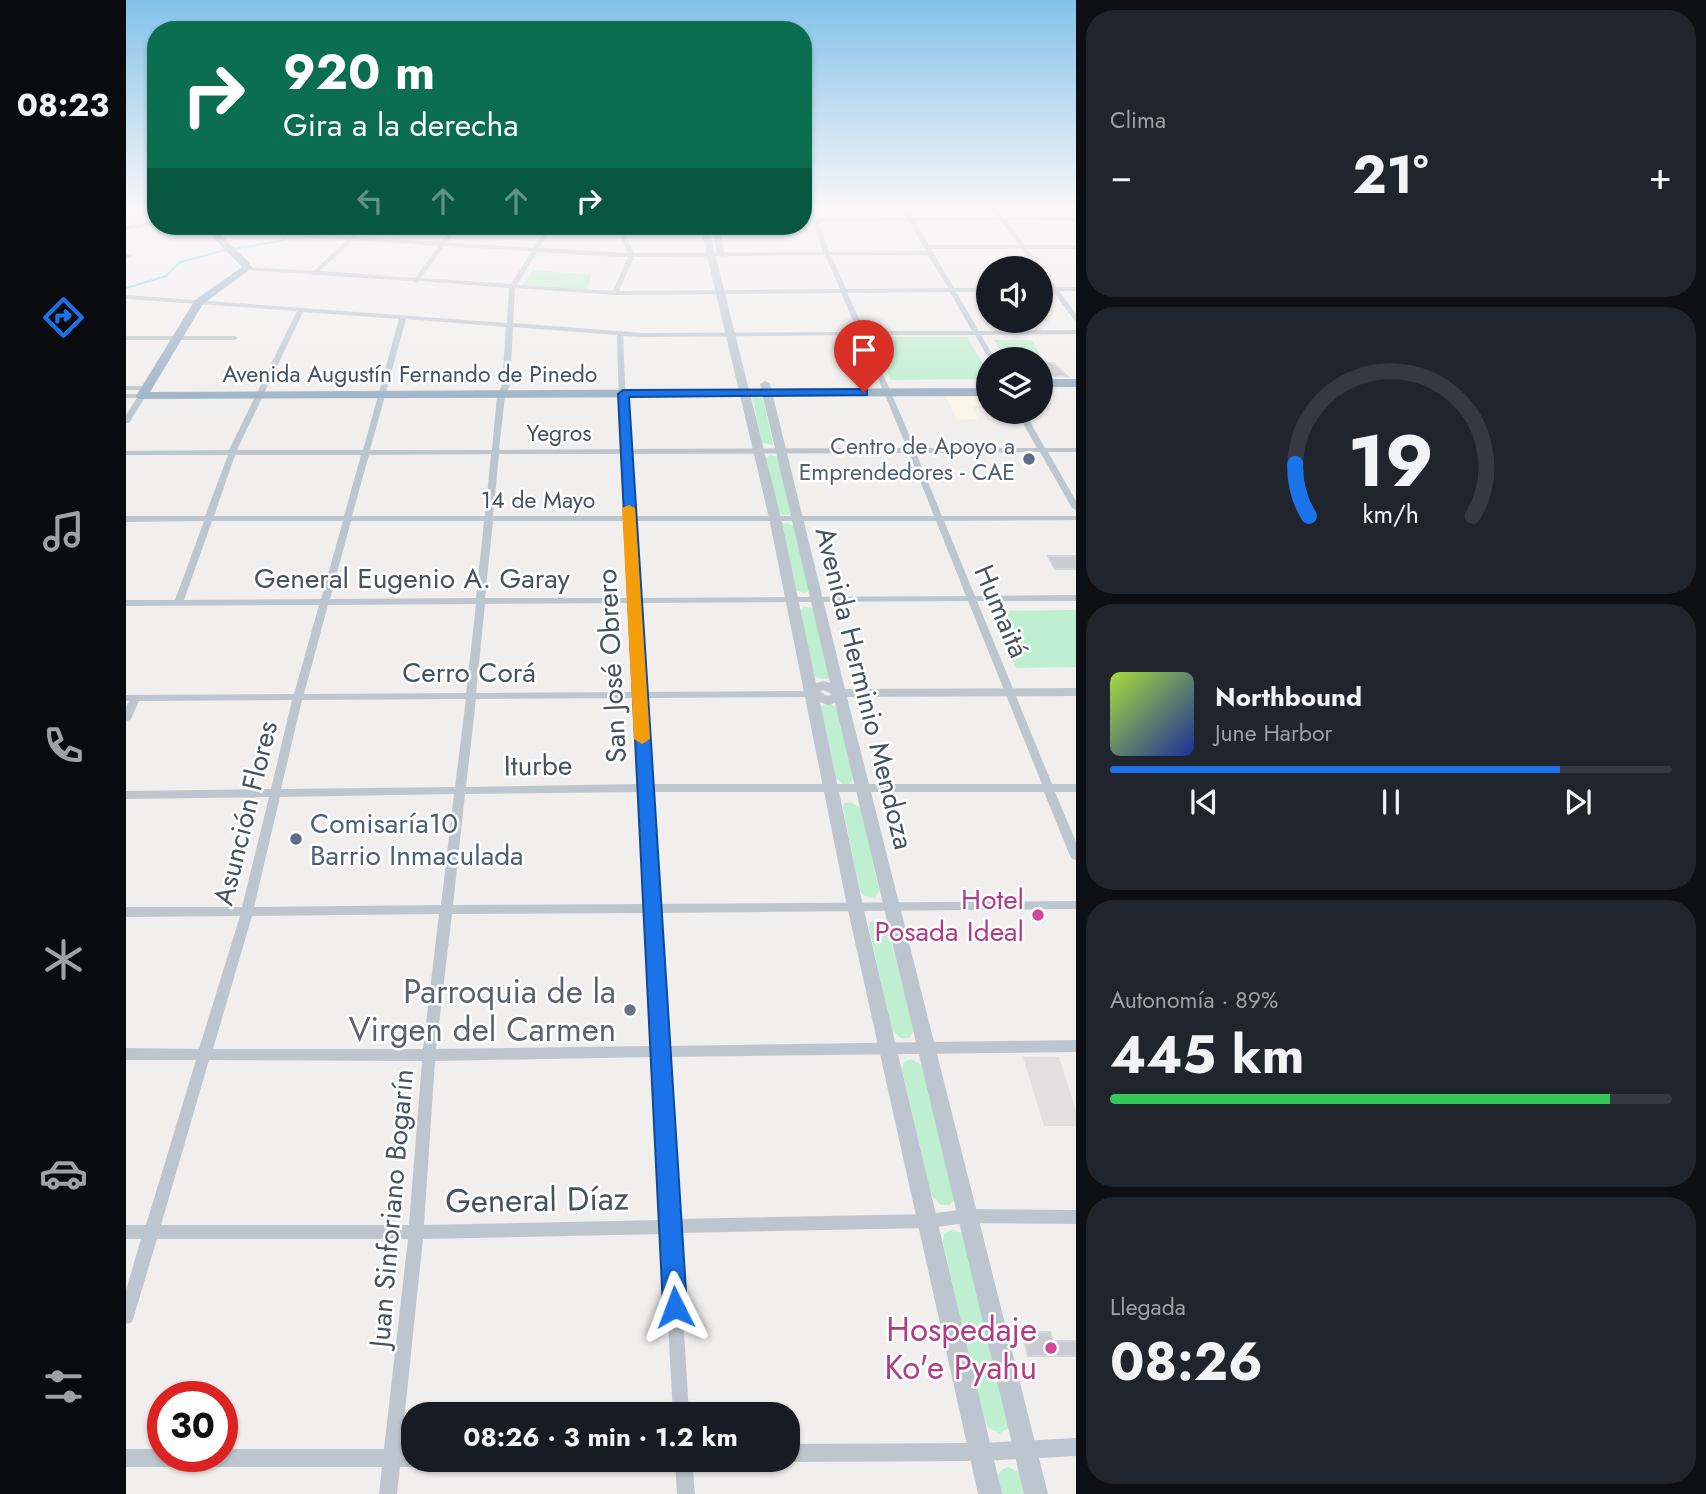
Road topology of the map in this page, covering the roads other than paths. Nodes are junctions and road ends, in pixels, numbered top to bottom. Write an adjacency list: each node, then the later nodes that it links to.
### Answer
1 (240, 276): 19 (highway)
2 (339, 276): 9 (street)
3 (420, 276): 9 (street)
4 (520, 276): 10 (street)
5 (623, 276): 16 (street)
6 (714, 276): 17 (street, Avenida Herminio Mendoza)
7 (836, 276): 15 (street, Humaitá)
8 (945, 276): 13 (street)
9 (416, 281): 10 (street)
10 (512, 288): 16 (street); 23 (street, Juan Sinforiano Bogarín)
11 (1054, 289): 12 (street); 22 (street)
12 (1076, 289)
13 (954, 290): 14 (street); 15 (street); 24 (street)
14 (976, 290)
15 (843, 292): 17 (street); 29 (street, Humaitá)
16 (615, 293): 17 (street)
17 (719, 293): 30 (street, Avenida Herminio Mendoza)
18 (126, 298): 19 (street)
19 (199, 302): 20 (street); 32 (highway)
20 (300, 311): 21 (street); 45 (street)
21 (403, 318): 23 (street); 43 (street, Asunción Flores)
22 (1076, 319)
23 (509, 326): 28 (street); 44 (street, Juan Sinforiano Bogarín)
24 (976, 329)
25 (1053, 332): 26 (street)
26 (1076, 332)
27 (978, 333): 29 (street); 34 (street)
28 (620, 334): 30 (street); 42 (street, San José Obrero)
29 (863, 334): 30 (street); 41 (street, Humaitá)
30 (729, 335): 39 (street, Avenida Herminio Mendoza)
31 (126, 338): 32 (street)
32 (178, 338): 33 (street); 49 (highway)
33 (235, 338)
34 (986, 347)
35 (1053, 383): 36 (highway)
36 (1076, 383)
37 (976, 384): 41 (highway, Avenida Augustín Fernando de Pinedo)
38 (126, 388): 49 (street, Avenida Augustín Fernando de Pinedo)
39 (744, 388): 40 (highway, Avenida Augustín Fernando de Pinedo); 42 (highway, Avenida Augustín Fernando de Pinedo); 58 (street, Avenida Herminio Mendoza)
40 (765, 388): 41 (highway, Avenida Augustín Fernando de Pinedo); 53 (street, Avenida Herminio Mendoza)
41 (886, 388): 46 (highway, Avenida Augustín Fernando de Pinedo); 54 (street, Humaitá)
42 (623, 389): 44 (highway, Avenida Augustín Fernando de Pinedo); 62 (street, San José Obrero)
43 (383, 390): 44 (highway, Avenida Augustín Fernando de Pinedo); 45 (highway, Avenida Augustín Fernando de Pinedo); 57 (street, Asunción Flores)
44 (503, 390): 60 (street, Juan Sinforiano Bogarín)
45 (262, 391): 49 (highway, Avenida Augustín Fernando de Pinedo); 59 (street)
46 (976, 391)
47 (1053, 391): 48 (highway)
48 (1076, 391)
49 (144, 392): 50 (street, Avenida Augustín Fernando de Pinedo); 51 (street)
50 (126, 396)
51 (126, 421)
52 (1027, 424): 55 (street)
53 (779, 450): 54 (street, Yegros); 58 (street, Yegros); 70 (street, Avenida Herminio Mendoza)
54 (910, 450): 55 (street, Yegros); 65 (street, Humaitá)
55 (1041, 450): 56 (street, Yegros); 63 (street)
56 (1076, 450)
57 (365, 451): 59 (street, Yegros); 60 (street, Yegros); 72 (street, Asunción Flores)
58 (759, 451): 62 (street, Yegros); 64 (street, Avenida Herminio Mendoza)
59 (233, 452): 61 (street, Yegros); 71 (street)
60 (495, 452): 62 (street, Yegros); 68 (street, Juan Sinforiano Bogarín)
61 (126, 453)
62 (625, 453): 69 (street, San José Obrero)
63 (1076, 508)
64 (775, 518): 69 (street, 14 de Mayo); 70 (street, 14 de Mayo); 75 (street, Avenida Herminio Mendoza)
65 (939, 518): 66 (street, 14 de Mayo); 70 (street, 14 de Mayo); 77 (street, Humaitá)
66 (1076, 518)
67 (126, 519): 71 (street, 14 de Mayo)
68 (487, 519): 69 (street, 14 de Mayo); 72 (street, 14 de Mayo); 78 (street, Juan Sinforiano Bogarín)
69 (629, 519): 74 (street, San José Obrero)
70 (797, 519): 76 (street, Avenida Herminio Mendoza)
71 (211, 520): 72 (street, 14 de Mayo); 80 (street)
72 (347, 520): 81 (street, Asunción Flores)
73 (1076, 598): 77 (street, General Eugenio A. Garay)
74 (635, 599): 75 (street, General Eugenio A. Garay); 78 (street, General Eugenio A. Garay); 86 (street, San José Obrero)
75 (791, 599): 76 (street, General Eugenio A. Garay); 85 (street, Avenida Herminio Mendoza)
76 (817, 599): 77 (street, General Eugenio A. Garay); 84 (street, Avenida Herminio Mendoza)
77 (971, 599): 82 (street, Humaitá)
78 (479, 602): 81 (street, General Eugenio A. Garay); 87 (street, Juan Sinforiano Bogarín)
79 (126, 603): 80 (street, General Eugenio A. Garay)
80 (179, 603): 81 (street, General Eugenio A. Garay)
81 (324, 603): 88 (street, Asunción Flores)
82 (1011, 692): 83 (street, Cerro Corá); 84 (street, Cerro Corá); 92 (street, Humaitá)
83 (1076, 692)
84 (840, 693): 85 (street, Cerro Corá); 94 (street, Avenida Herminio Mendoza)
85 (812, 694): 86 (street, Cerro Corá); 95 (street, Avenida Herminio Mendoza)
86 (640, 695): 87 (street, Cerro Corá); 91 (street, San José Obrero)
87 (471, 696): 88 (street, Cerro Corá); 96 (street, Juan Sinforiano Bogarín)
88 (298, 697): 89 (street, Cerro Corá); 97 (street, Asunción Flores)
89 (130, 698): 90 (street)
90 (126, 719)
91 (644, 788): 95 (street, Iturbe); 96 (street, Iturbe); 103 (street, San José Obrero)
92 (1048, 788): 93 (street, Iturbe); 94 (street, Iturbe); 99 (street, Humaitá)
93 (1076, 788)
94 (863, 789): 95 (street, Iturbe); 102 (street, Avenida Herminio Mendoza)
95 (833, 790): 101 (street, Avenida Herminio Mendoza)
96 (460, 791): 97 (street, Iturbe); 104 (street, Juan Sinforiano Bogarín)
97 (275, 794): 98 (street, Iturbe); 105 (street, Asunción Flores)
98 (126, 795)
99 (1076, 856)
100 (1076, 905): 102 (street)
101 (855, 906): 102 (street); 103 (street); 110 (street, Avenida Herminio Mendoza)
102 (890, 906): 108 (street, Avenida Herminio Mendoza)
103 (653, 908): 104 (street); 109 (street, San José Obrero)
104 (446, 909): 105 (street); 113 (street, Juan Sinforiano Bogarín)
105 (247, 911): 106 (street); 112 (street, Asunción Flores)
106 (126, 912)
107 (1076, 1046): 108 (street)
108 (926, 1049): 110 (street); 114 (street, Avenida Herminio Mendoza)
109 (662, 1050): 110 (street); 113 (street); 117 (street, San José Obrero)
110 (889, 1050): 116 (street, Avenida Herminio Mendoza)
111 (126, 1054): 112 (street)
112 (206, 1054): 113 (street); 119 (street, Asunción Flores)
113 (429, 1055): 120 (street, Juan Sinforiano Bogarín)
114 (967, 1216): 115 (street, General Díaz); 116 (street, General Díaz); 124 (street, Avenida Herminio Mendoza)
115 (1076, 1217)
116 (928, 1221): 117 (street, General Díaz); 125 (street, Avenida Herminio Mendoza)
117 (671, 1226): 120 (street, General Díaz); 122 (street, San José Obrero)
118 (126, 1232): 119 (street, General Díaz)
119 (152, 1232): 120 (street, General Díaz); 121 (street, Asunción Flores)
120 (416, 1232): 128 (street, Juan Sinforiano Bogarín)
121 (126, 1316)
122 (680, 1402)
123 (1076, 1447): 124 (street)
124 (1026, 1449): 125 (street); 134 (street, Avenida Herminio Mendoza)
125 (982, 1452): 126 (street); 133 (street, Avenida Herminio Mendoza)
126 (800, 1453)
127 (126, 1458): 128 (street)
128 (392, 1458): 129 (street); 131 (street, Juan Sinforiano Bogarín)
129 (401, 1458)
130 (685, 1472): 132 (street)
131 (388, 1494)
132 (686, 1494)
133 (990, 1494)
134 (1036, 1494)

